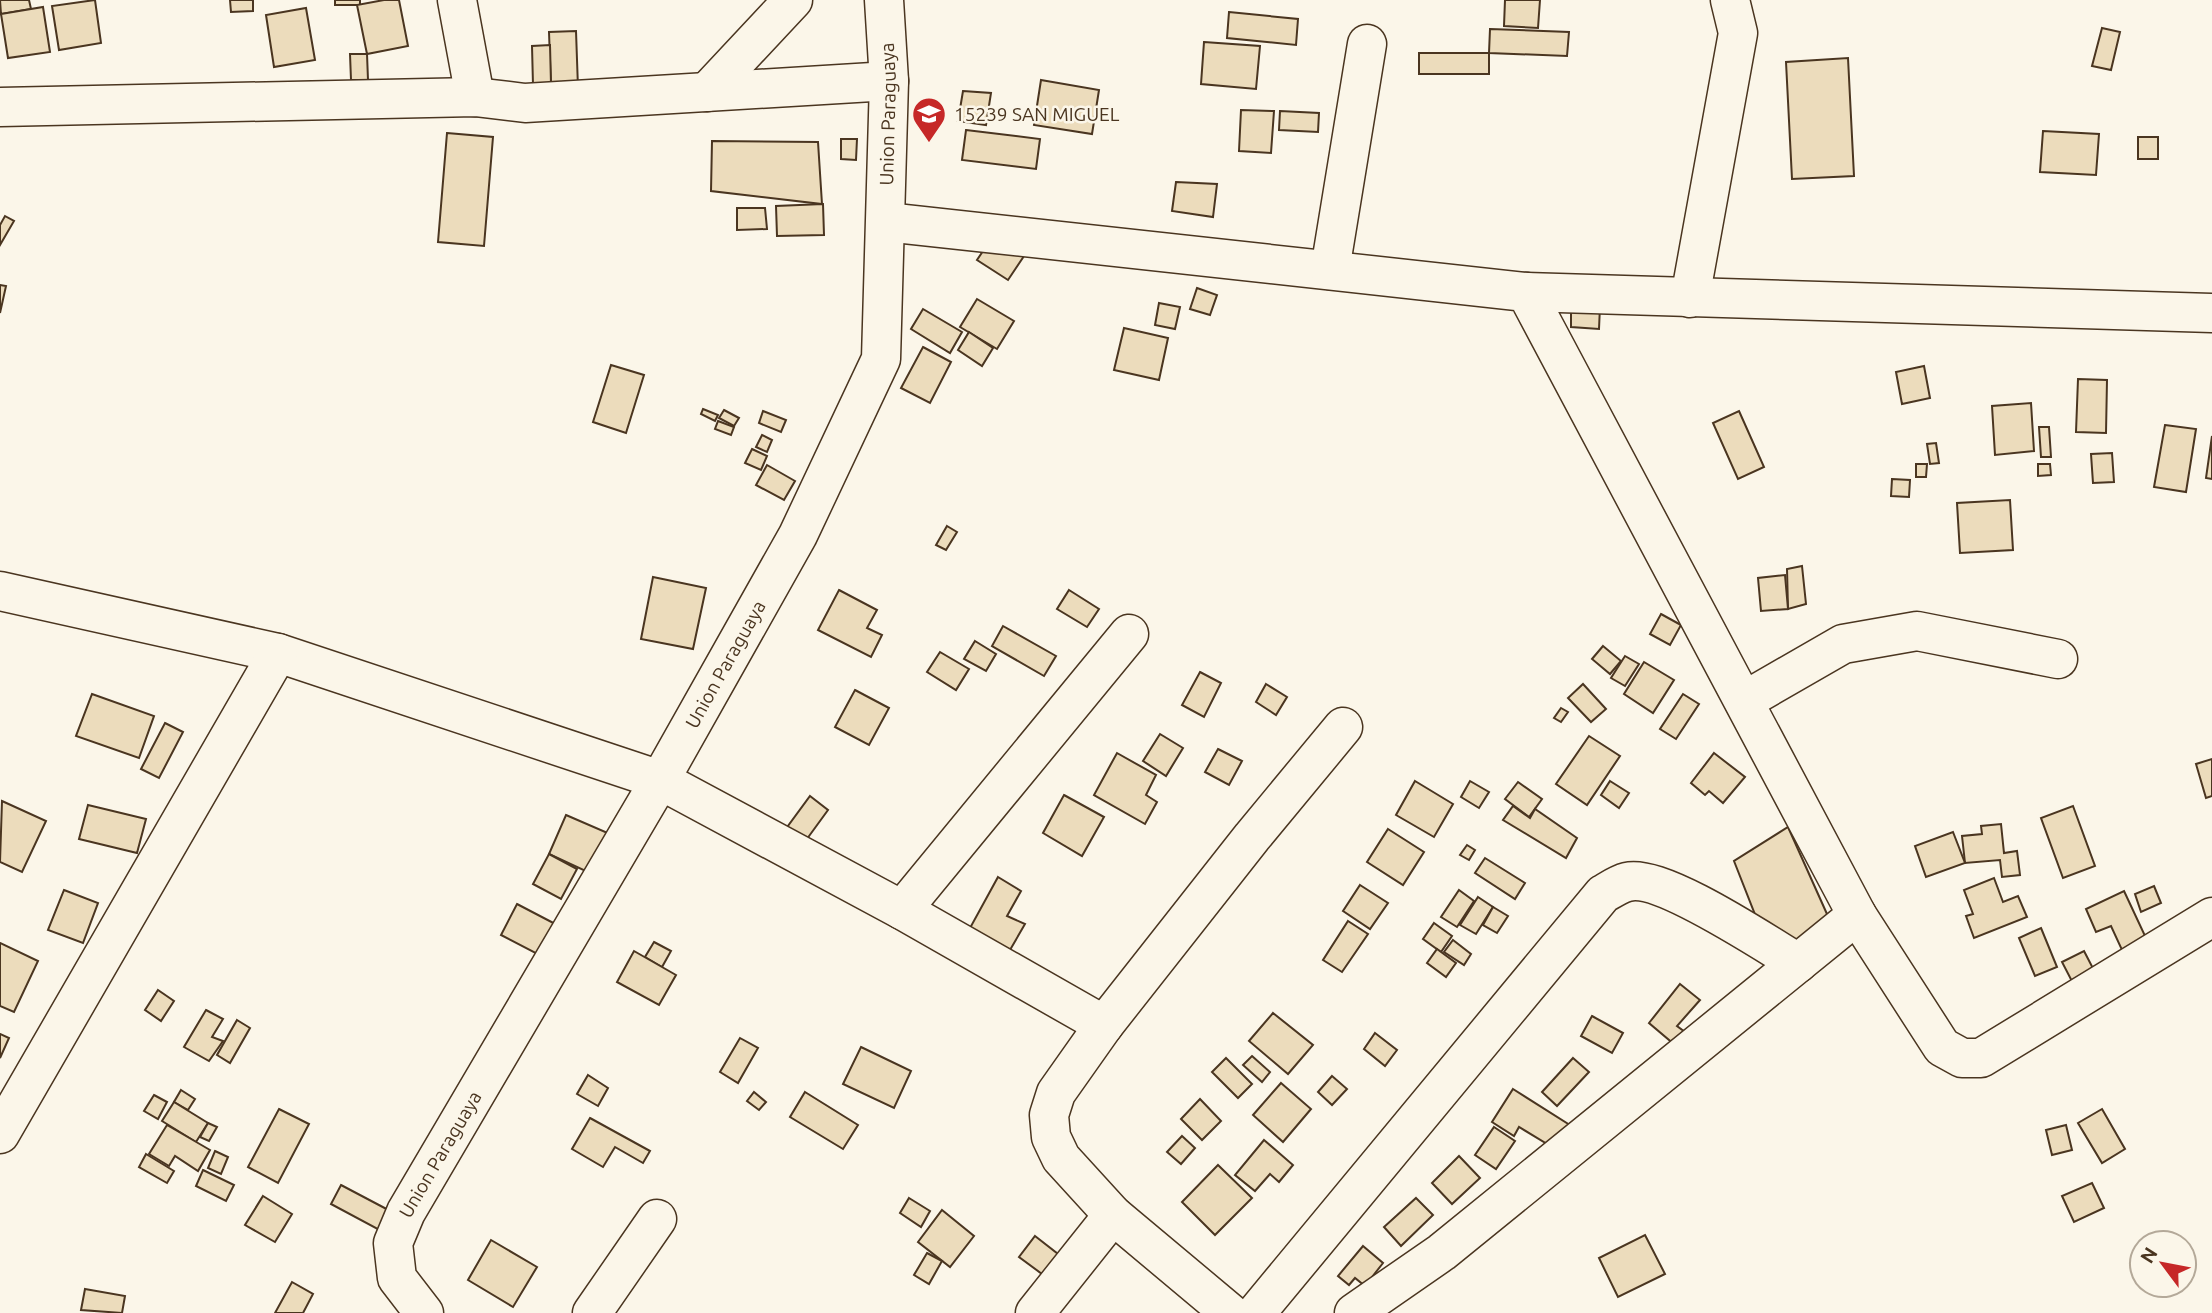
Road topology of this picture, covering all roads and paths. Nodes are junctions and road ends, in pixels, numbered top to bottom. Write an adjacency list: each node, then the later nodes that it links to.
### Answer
1 (457, 0): 8 (street)
2 (793, 0): 7 (street)
3 (884, 0): 6 (street, Union Paraguaya)
4 (1730, 0): 13 (street)
5 (1367, 44): 11 (street)
6 (889, 81): 7 (street); 10 (street, Union Paraguaya)
7 (708, 92): 8 (street)
8 (475, 97): 9 (street)
9 (0, 107)
10 (886, 222): 11 (street); 21 (street, Union Paraguaya)
11 (1330, 270): 12 (street)
12 (1526, 292): 13 (street); 19 (street)
13 (1690, 299): 14 (street)
14 (2212, 313)
15 (0, 591): 17 (street)
16 (1129, 634): 22 (street)
17 (278, 653): 21 (street); 27 (street)
18 (2058, 659): 19 (street)
19 (1744, 701): 23 (street)
20 (1343, 727): 26 (street)
21 (660, 780): 22 (street); 30 (street, Union Paraguaya)
22 (902, 910): 26 (street)
23 (1857, 915): 24 (street); 25 (street)
24 (2212, 917)
25 (1798, 963): 34 (street); 35 (street)
26 (1104, 1025): 28 (street)
27 (0, 1134)
28 (1113, 1215): 32 (street); 33 (street)
29 (657, 1219): 31 (street)
30 (414, 1303)
31 (592, 1313)
32 (1035, 1313)
33 (1230, 1313)
34 (1256, 1313)
35 (1354, 1313)

